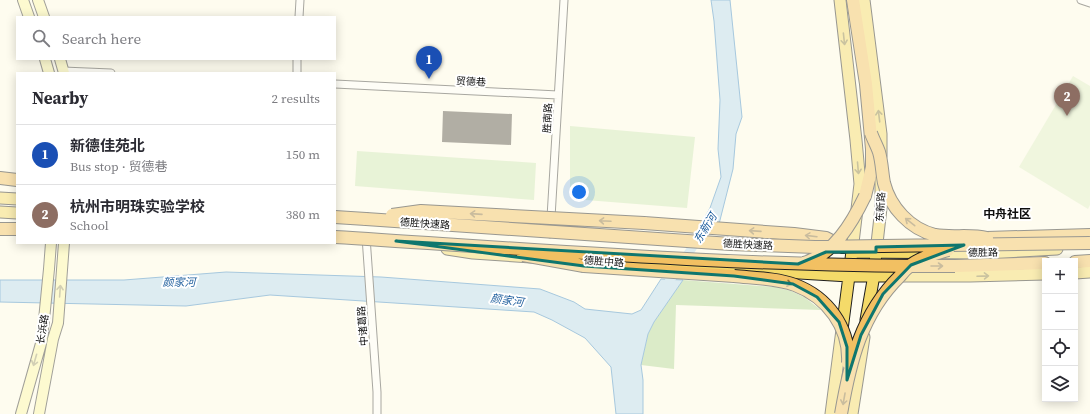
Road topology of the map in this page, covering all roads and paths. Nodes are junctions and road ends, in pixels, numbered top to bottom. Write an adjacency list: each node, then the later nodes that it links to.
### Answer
1 (23, 0): 10 (main road)
2 (38, 0): 11 (main road)
3 (300, 0): 12 (street)
4 (564, 0): 20 (street, 胜南路)
5 (840, 0): 44 (main road, one-way to 44)
6 (853, 0): 21 (highway)
7 (864, 0): 45 (main road, 东新路, one-way to 7)
8 (1081, 0): 9 (street)
9 (1090, 3)
10 (29, 16)
11 (44, 16)
12 (299, 16)
13 (45, 60): 16 (main road)
14 (60, 60): 17 (main road)
15 (297, 60): 18 (street)
16 (49, 72)
17 (64, 72)
18 (297, 72)
19 (336, 84): 20 (street, 贸德巷)
20 (558, 95): 36 (street, 胜南路)
21 (871, 133): 38 (highway, one-way to 21, bridge); 53 (highway, bridge)
22 (0, 178): 23 (highway)
23 (16, 180)
24 (0, 198): 25 (main road)
25 (16, 200)
26 (0, 212): 27 (main road)
27 (16, 213)
28 (336, 217): 29 (highway, 德胜快速路)
29 (366, 219): 39 (highway, 德胜快速路, bridge); 44 (highway, one-way to 29, bridge)
30 (336, 223): 36 (main road)
31 (0, 229): 32 (highway)
32 (16, 229)
33 (336, 233): 35 (main road, 德胜中路)
34 (1090, 235): 38 (highway)
35 (366, 236): 54 (main road, 德胜中路); 58 (street, 中诸葛路)
36 (550, 236): 44 (main road)
37 (336, 237): 42 (highway, 德胜快速路, bridge)
38 (987, 238): 55 (highway, bridge)
39 (1090, 243)
40 (50, 244): 56 (main road, 长浜路, one-way to 56)
41 (64, 244): 57 (main road, 长浜路, one-way to 41)
42 (463, 245): 48 (highway, 德胜快速路, one-way to 48, bridge); 53 (highway, bridge)
43 (1090, 247): 45 (main road, 德胜路)
44 (851, 252): 45 (main road); 54 (main road)
45 (876, 252): 52 (main road, 东新路)
46 (1090, 261): 47 (highway)
47 (1078, 262)
48 (1042, 263)
49 (1090, 272): 50 (main road)
50 (1078, 273)
51 (1042, 274): 52 (main road, one-way to 51)
52 (874, 275): 54 (main road, 德胜中路); 61 (main road, 东新路)
53 (734, 276): 55 (highway, one-way to 55, bridge)
54 (849, 276): 59 (main road)
55 (847, 380): 60 (highway, one-way to 60, bridge)
56 (21, 414)
57 (38, 414)
58 (377, 414)
59 (830, 414)
60 (841, 414)
61 (852, 414)

